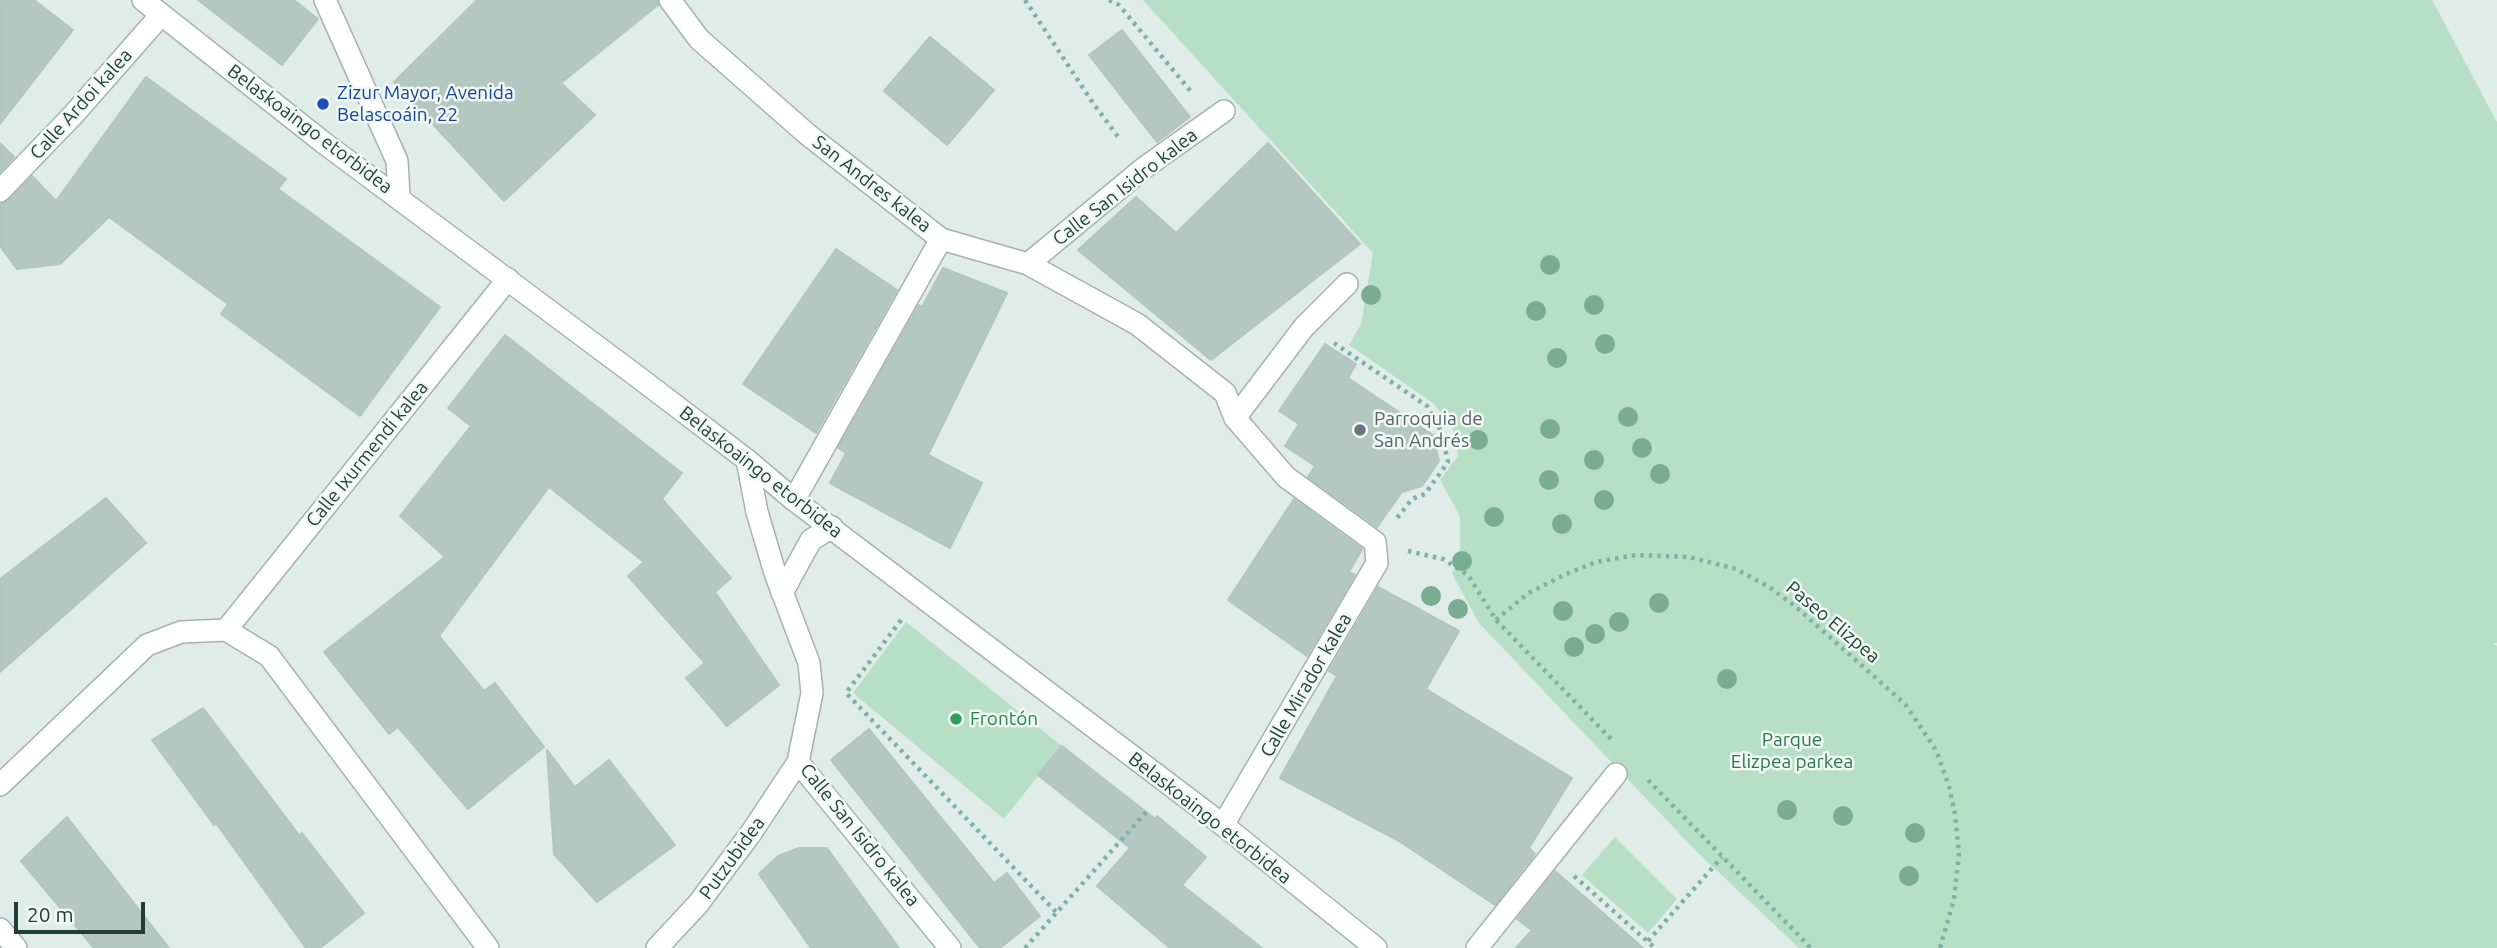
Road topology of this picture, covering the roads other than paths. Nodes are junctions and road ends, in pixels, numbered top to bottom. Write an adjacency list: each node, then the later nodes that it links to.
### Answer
1 (143, 0): 4 (street, Belaskoaingo etorbidea)
2 (325, 0): 7 (street)
3 (670, 0): 8 (street, San Andres kalea)
4 (161, 15): 6 (street, Calle Ardoi kalea); 7 (street, Belaskoaingo etorbidea)
5 (1219, 115): 9 (street, Calle San Isidro kalea)
6 (0, 191)
7 (399, 196): 10 (street, Belaskoaingo etorbidea)
8 (941, 239): 9 (street, San Andres kalea); 14 (street)
9 (1028, 264): 12 (street, San Andres kalea)
10 (508, 279): 13 (street, Belaskoaingo etorbidea); 18 (street, Calle Ixurmendi kalea)
11 (1347, 284): 12 (street)
12 (1236, 418): 16 (street, San Andres kalea)
13 (747, 460): 14 (street, Belaskoaingo etorbidea); 17 (street, Calle San Isidro kalea)
14 (794, 500): 15 (street, Belaskoaingo etorbidea)
15 (832, 527): 17 (street); 22 (street, Belaskoaingo etorbidea)
16 (1383, 535): 22 (street, Calle Mirador kalea)
17 (782, 593): 19 (street, Calle San Isidro kalea)
18 (226, 630): 21 (street); 25 (street)
19 (798, 762): 26 (street, Putzubidea); 27 (street, Calle San Isidro kalea)
20 (1616, 774): 29 (street)
21 (0, 785)
22 (1223, 825): 28 (street, Belaskoaingo etorbidea)
23 (0, 929): 24 (street)
24 (16, 948)
25 (488, 948)
26 (657, 948)
27 (950, 948)
28 (1376, 948)
29 (1477, 948)

